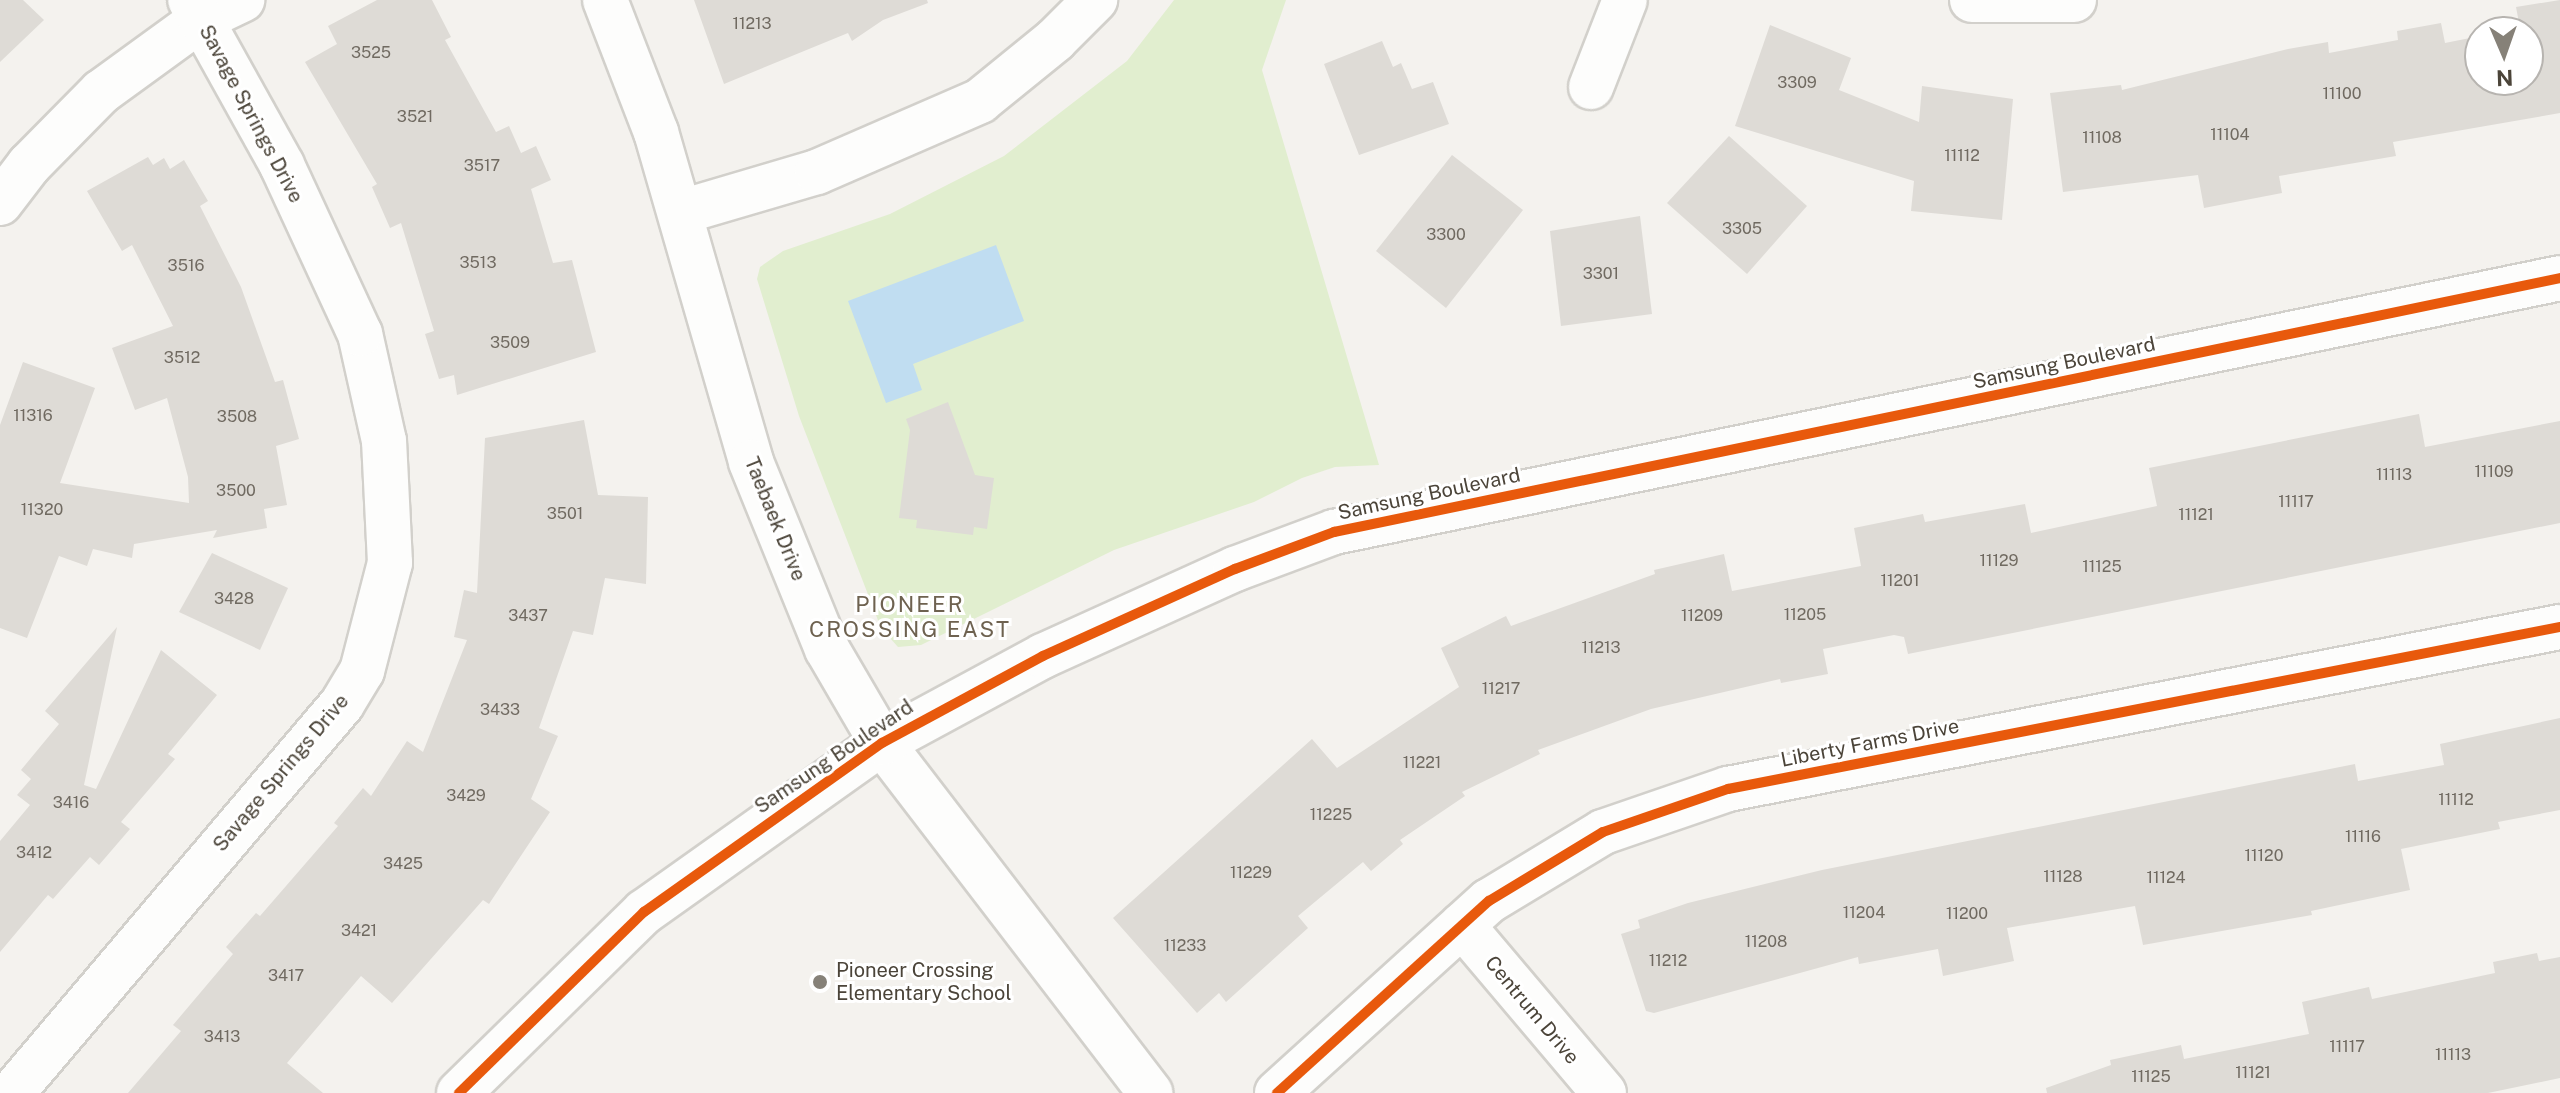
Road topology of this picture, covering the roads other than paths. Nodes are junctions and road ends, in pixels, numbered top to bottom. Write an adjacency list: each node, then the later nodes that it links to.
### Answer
1 (242, 0): 7 (street)
2 (605, 0): 10 (street, Taebaek Drive)
3 (1095, 0): 10 (street)
4 (1625, 0): 8 (street)
5 (1972, 0): 6 (street)
6 (2074, 0)
7 (195, 10): 9 (street); 15 (street, Savage Springs Drive)
8 (1591, 87)
9 (0, 203)
10 (681, 212): 13 (street, Taebaek Drive)
11 (2560, 278): 13 (street, Samsung Boulevard)
12 (2560, 627): 14 (street, Liberty Farms Drive)
13 (882, 743): 16 (street, Samsung Boulevard); 17 (street, Taebaek Drive)
14 (1462, 925): 18 (street, Liberty Farms Drive); 19 (street, Centrum Drive)
15 (12, 1093)
16 (459, 1093)
17 (1151, 1093)
18 (1277, 1093)
19 (1604, 1093)

